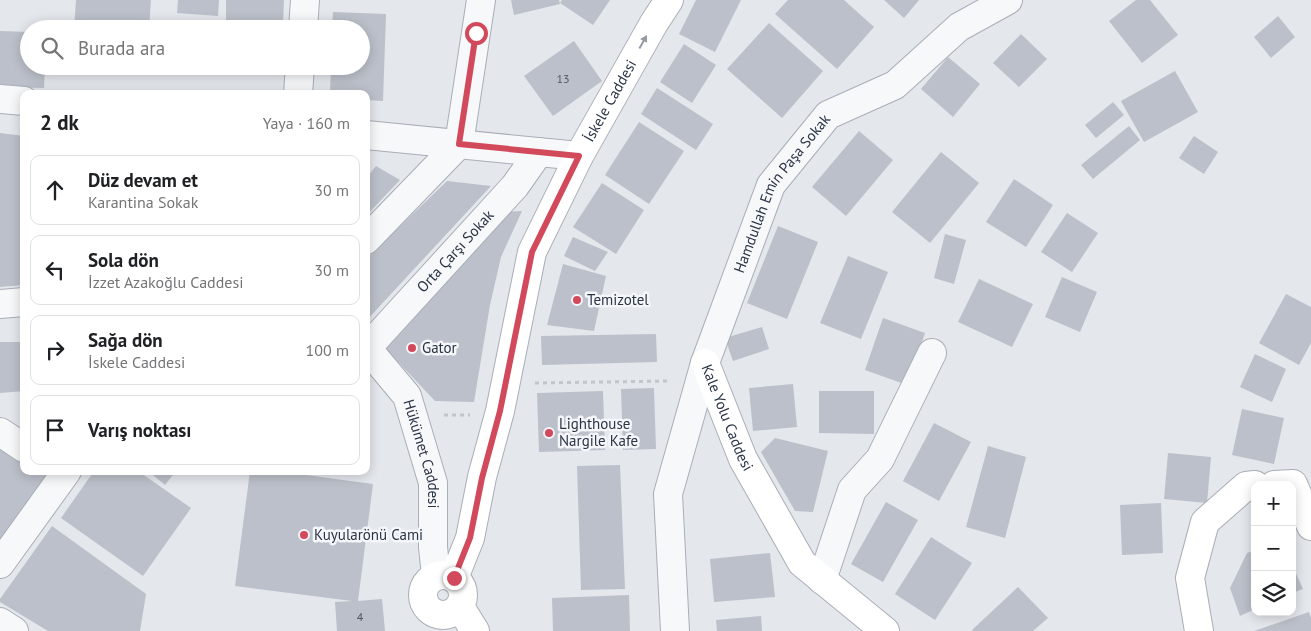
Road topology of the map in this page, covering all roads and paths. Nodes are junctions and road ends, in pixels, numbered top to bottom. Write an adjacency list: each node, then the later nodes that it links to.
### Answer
1 (305, 0): 5 (street)
2 (481, 0): 11 (street)
3 (668, 0): 13 (street, İskele Caddesi, one-way to 3)
4 (1008, 0): 20 (street, Hamdullah Emin Paşa Sokak)
5 (304, 20)
6 (299, 75): 7 (street)
7 (298, 90)
8 (0, 99): 9 (street)
9 (20, 101)
10 (370, 135): 11 (street)
11 (459, 144): 12 (street); 14 (street)
12 (540, 152): 13 (street); 17 (street, Orta Çarşı Sokak)
13 (579, 156): 31 (street, İskele Caddesi)
14 (370, 236)
15 (20, 302): 16 (street)
16 (0, 304)
17 (370, 345)
18 (370, 352): 31 (street, Hükümet Caddesi)
19 (932, 353): 32 (street)
20 (702, 372): 21 (path); 32 (street, Kale Yolu Caddesi); 38 (street, Kale Yolu Caddesi)
21 (530, 383)
22 (440, 415): 23 (path)
23 (479, 415)
24 (0, 432): 25 (street)
25 (20, 445)
26 (61, 475): 30 (street)
27 (1251, 486): 40 (street)
28 (1296, 491): 29 (street)
29 (1311, 526)
30 (0, 564)
31 (445, 577): 33 (street); 33 (street)
32 (822, 580): 39 (street, Kale Yolu Caddesi)
33 (446, 614): 36 (street); 37 (street)
34 (0, 622): 35 (street)
35 (14, 631)
36 (423, 631)
37 (475, 631)
38 (675, 631)
39 (885, 631)
40 (1199, 631)

